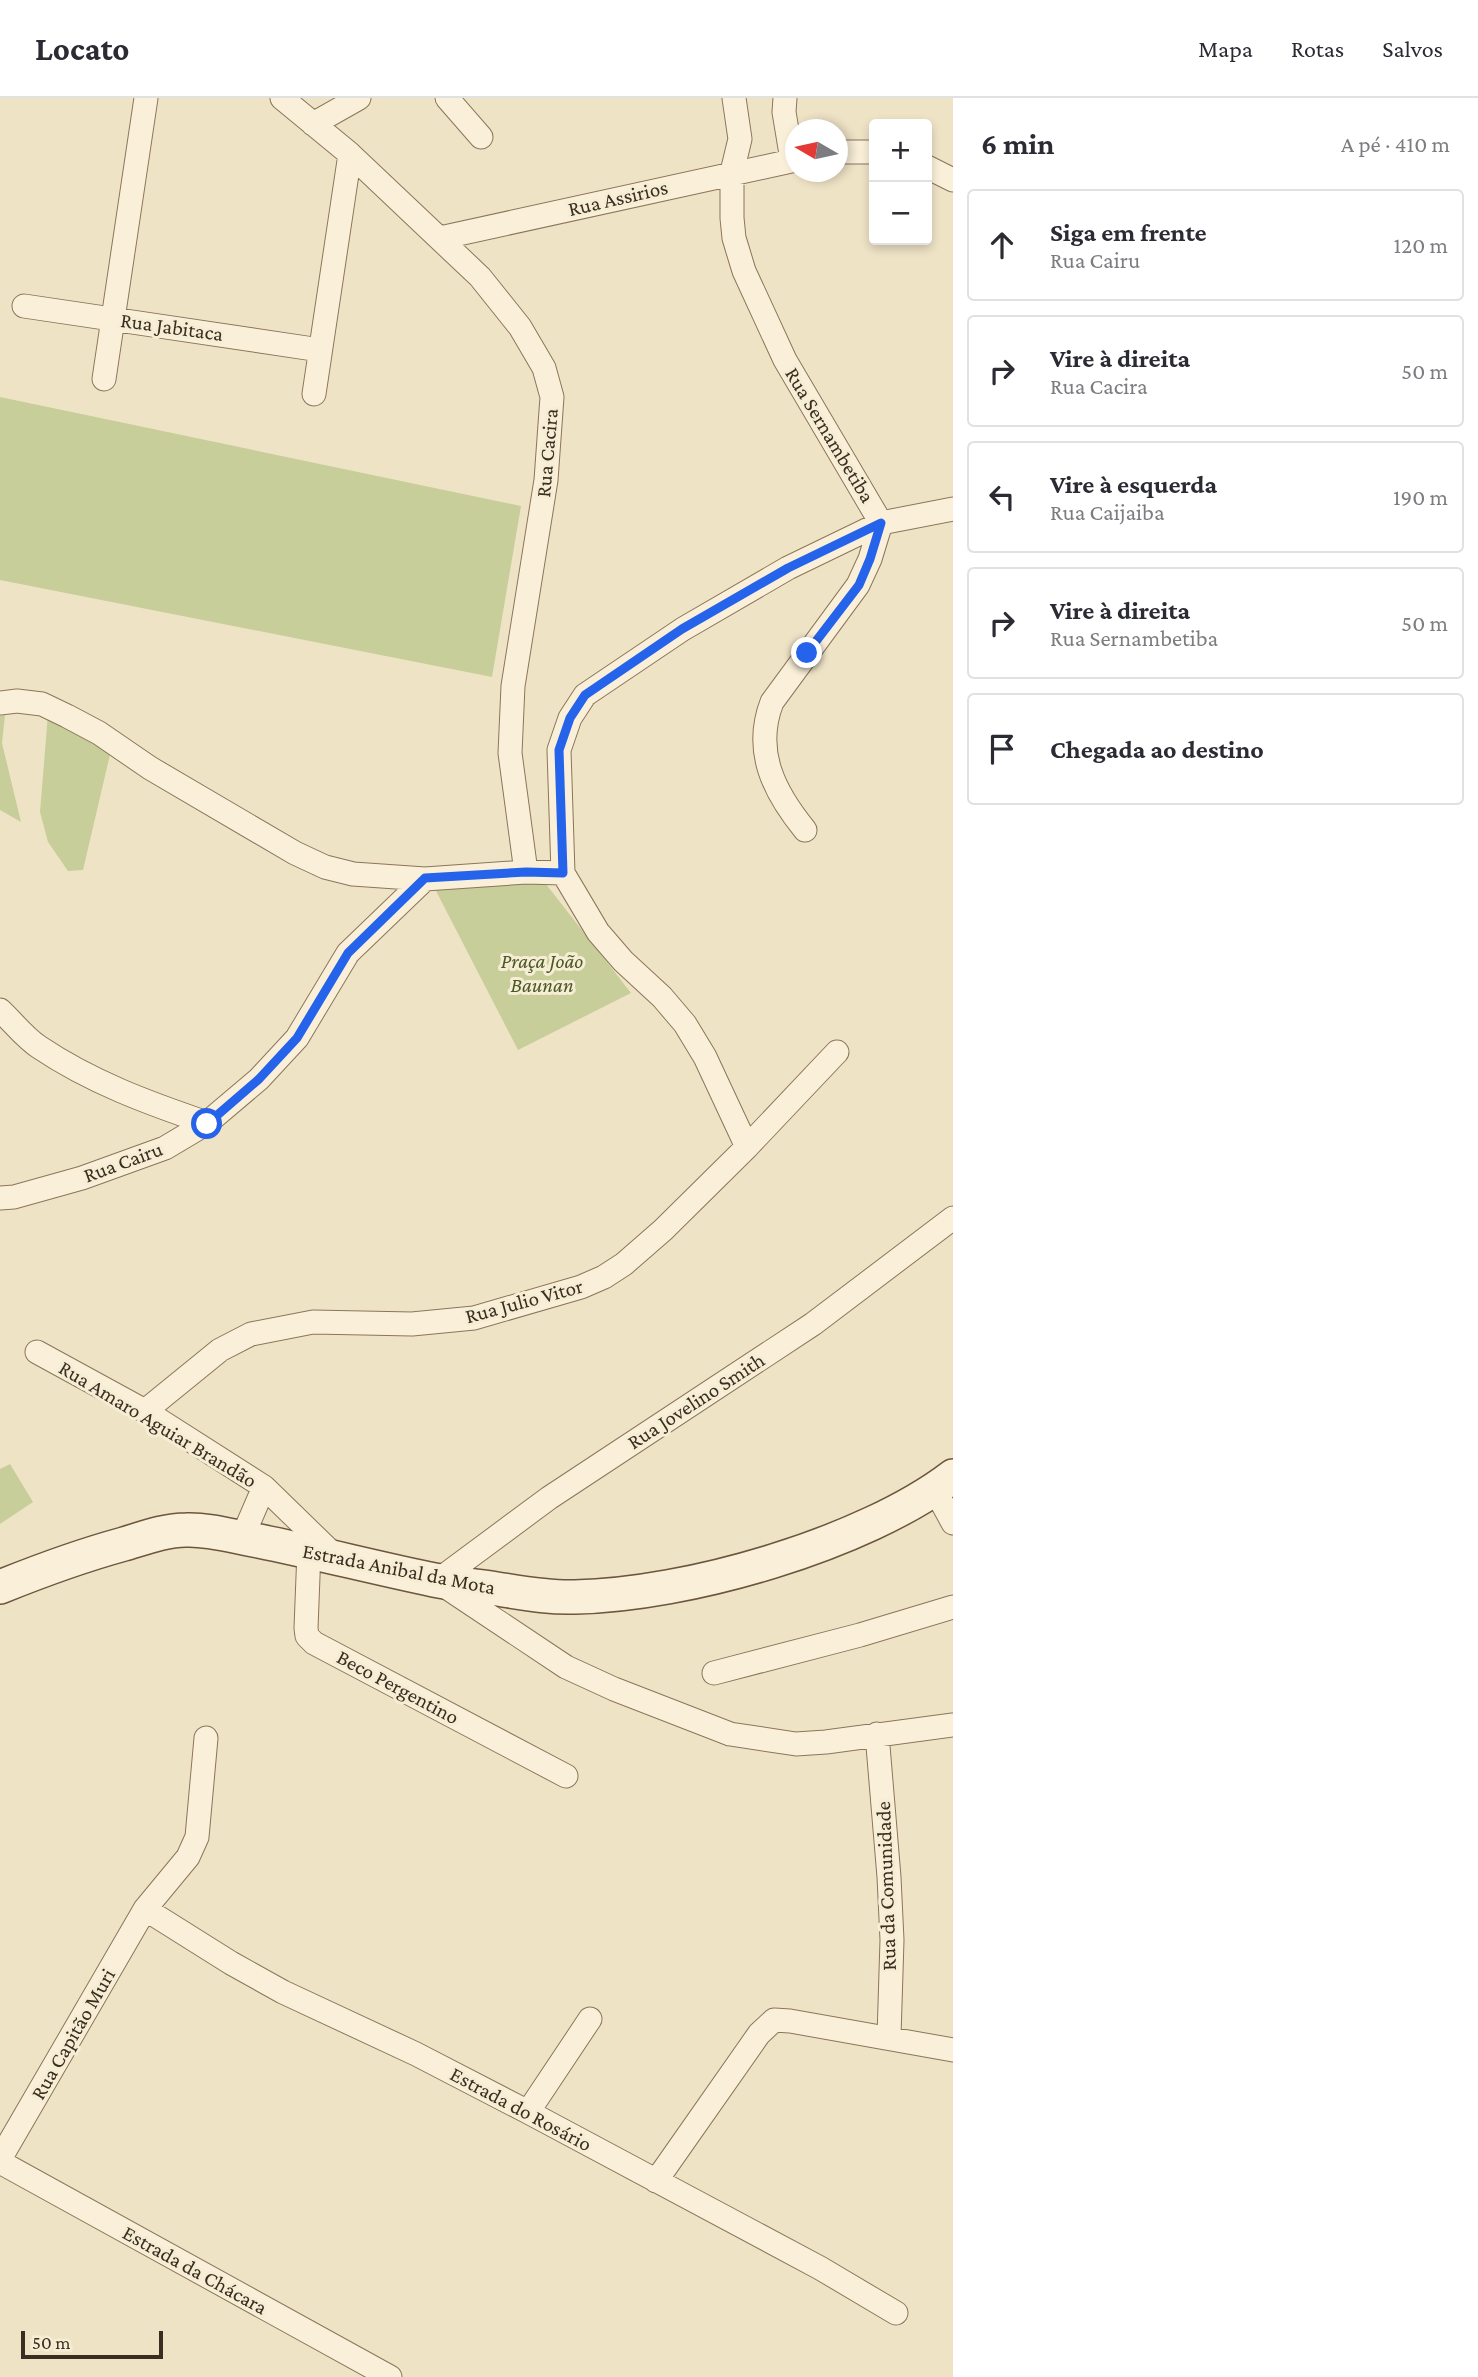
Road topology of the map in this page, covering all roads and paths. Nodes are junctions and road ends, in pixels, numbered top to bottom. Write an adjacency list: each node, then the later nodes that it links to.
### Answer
1 (146, 98): 19 (street)
2 (282, 98): 8 (street, Rua Cacira)
3 (359, 98): 8 (street)
4 (447, 98): 9 (street)
5 (734, 98): 15 (street, Rua Sernambetiba)
6 (785, 98): 7 (street)
7 (785, 121)
8 (313, 124): 12 (street, Rua Cacira)
9 (481, 137)
10 (848, 152): 11 (street)
11 (869, 152)
12 (350, 154): 17 (street, Rua Cacira); 20 (street)
13 (785, 162): 15 (street, Rua Assirios)
14 (932, 170): 16 (street)
15 (732, 173): 17 (street, Rua Assirios); 24 (street, Rua Sernambetiba)
16 (953, 180)
17 (440, 238): 27 (street, Rua Cacira)
18 (24, 306): 19 (street, Rua Jabitaca)
19 (113, 319): 20 (street, Rua Jabitaca); 21 (street)
20 (320, 350): 22 (street)
21 (104, 379)
22 (314, 394)
23 (953, 509): 24 (street)
24 (881, 523): 26 (street, Rua Sernambetiba); 28 (street)
25 (0, 703): 29 (street)
26 (805, 830)
27 (526, 872): 28 (street); 29 (street)
28 (563, 873): 33 (street)
29 (425, 878): 32 (street, Rua Cairu)
30 (0, 1010): 32 (street)
31 (837, 1052): 33 (street, Rua Julio Vitor)
32 (207, 1124): 34 (street, Rua Cairu)
33 (747, 1147): 37 (street, Rua Julio Vitor)
34 (0, 1198)
35 (953, 1218): 43 (street, Rua Jovelino Smith)
36 (37, 1352): 37 (street, Rua Amaro Aguiar Brandão)
37 (145, 1411): 39 (street, Rua Amaro Aguiar Brandão)
38 (944, 1483): 40 (street); 43 (street, Estrada Anibal da Mota)
39 (264, 1487): 41 (street); 42 (street, Rua Amaro Aguiar Brandão)
40 (953, 1523)
41 (242, 1538): 42 (street, Estrada Anibal da Mota); 44 (street, Estrada Anibal da Mota)
42 (323, 1555): 43 (street, Estrada Anibal da Mota); 50 (street, Beco Pergentino)
43 (437, 1581): 48 (street)
44 (0, 1587)
45 (953, 1607): 46 (street)
46 (714, 1673)
47 (953, 1725): 48 (street)
48 (877, 1734): 53 (street, Rua da Comunidade)
49 (206, 1738): 51 (street, Rua Capitão Muri)
50 (566, 1776)
51 (145, 1909): 55 (street, Estrada do Rosário); 56 (street, Rua Capitão Muri)
52 (590, 2020): 55 (street)
53 (889, 2037): 54 (street); 57 (street)
54 (953, 2050)
55 (527, 2112): 57 (street, Estrada do Rosário)
56 (0, 2161): 59 (street, Estrada da Chácara)
57 (656, 2181): 58 (street, Estrada do Rosário)
58 (896, 2313)
59 (390, 2377)

